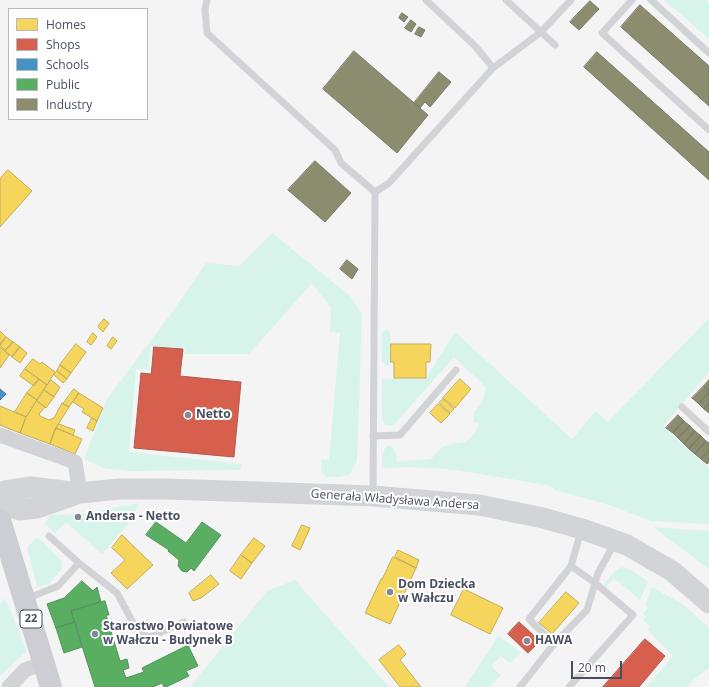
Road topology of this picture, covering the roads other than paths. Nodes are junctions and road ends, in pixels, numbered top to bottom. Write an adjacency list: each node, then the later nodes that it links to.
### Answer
1 (207, 0): 12 (lane)
2 (426, 0): 10 (lane)
3 (506, 0): 7 (lane)
4 (571, 0): 7 (lane)
5 (632, 0): 11 (lane)
6 (651, 0): 9 (lane)
7 (542, 32): 8 (lane); 10 (lane)
8 (555, 45)
9 (709, 53)
10 (493, 68): 12 (lane)
11 (709, 130)
12 (375, 192): 17 (lane)
13 (456, 370): 17 (lane)
14 (682, 407): 15 (lane)
15 (709, 432)
16 (0, 435): 18 (street)
17 (373, 436): 20 (lane)
18 (80, 493): 19 (main road, Generała Władysława Andersa); 20 (main road, Generała Władysława Andersa); 21 (main road, Generała Władysława Andersa)
19 (0, 495)
20 (373, 496): 23 (main road, Generała Władysława Andersa)
21 (0, 504)
22 (0, 520): 29 (main road, 22)
23 (582, 529): 25 (main road, Generała Władysława Andersa); 27 (lane)
24 (49, 536): 26 (lane)
25 (616, 541): 28 (lane); 30 (main road, Generała Władysława Andersa)
26 (79, 563): 29 (lane); 31 (lane)
27 (571, 566): 28 (lane); 32 (lane)
28 (595, 583): 32 (lane); 37 (lane)
29 (25, 600): 33 (main road, 22)
30 (709, 603)
31 (184, 622)
32 (554, 644): 36 (lane)
33 (44, 663): 34 (street); 35 (main road, 22)
34 (9, 687)
35 (51, 687)
36 (520, 687)
37 (570, 687)

